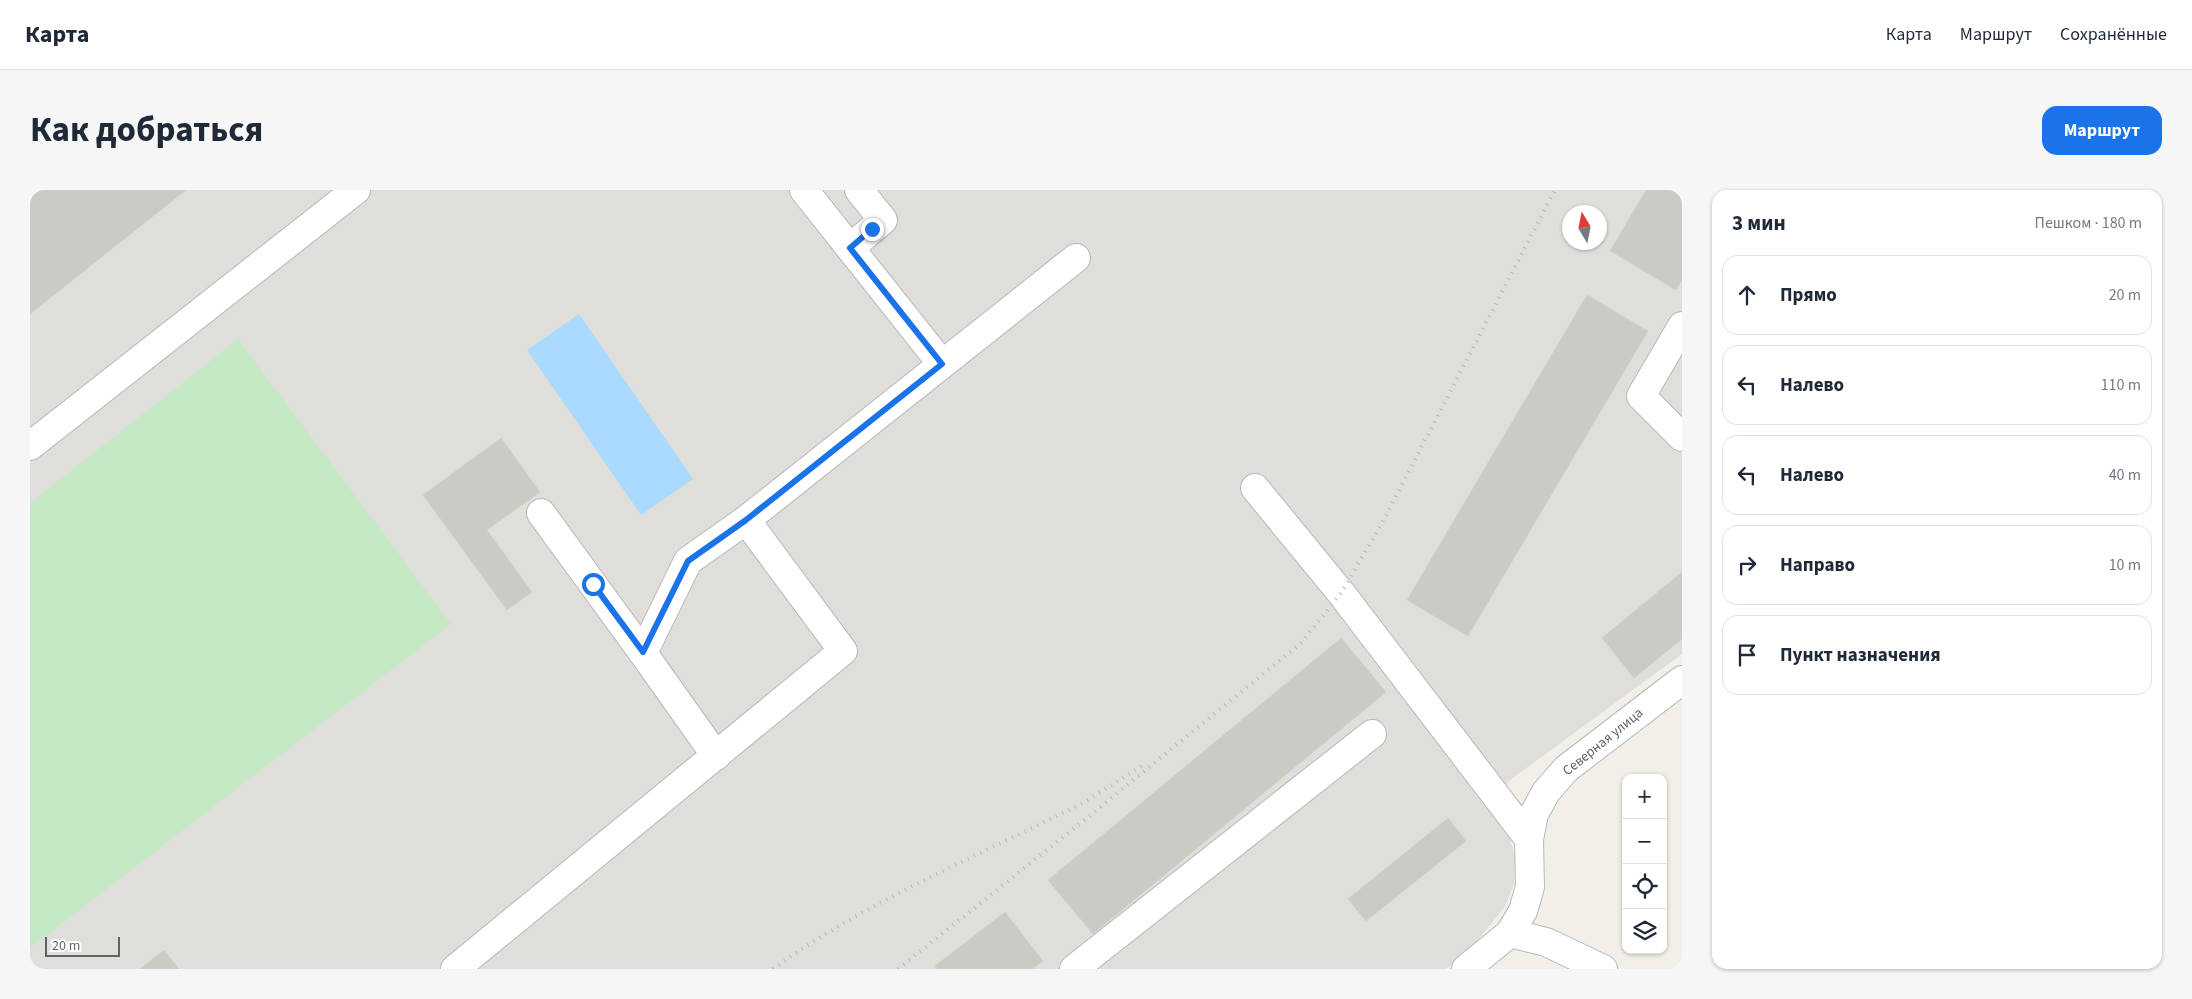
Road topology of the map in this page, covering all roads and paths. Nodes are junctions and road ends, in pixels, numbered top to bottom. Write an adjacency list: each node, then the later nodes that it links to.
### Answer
1 (356, 190): 9 (street)
2 (804, 190): 4 (street)
3 (859, 190): 4 (street)
4 (850, 248): 7 (street)
5 (1076, 258): 7 (street)
6 (1682, 326): 8 (street)
7 (942, 364): 12 (street)
8 (1682, 437)
9 (30, 446)
10 (1255, 488): 17 (street)
11 (541, 513): 13 (street)
12 (746, 520): 13 (street); 16 (street)
13 (643, 652): 16 (street)
14 (1682, 680): 17 (street, Северная улица)
15 (1372, 734): 20 (street)
16 (716, 756): 19 (street)
17 (1529, 839): 18 (street, Северная улица)
18 (1510, 933): 21 (street, Северная улица); 22 (street)
19 (455, 969)
20 (1074, 969)
21 (1466, 969)
22 (1603, 969)

